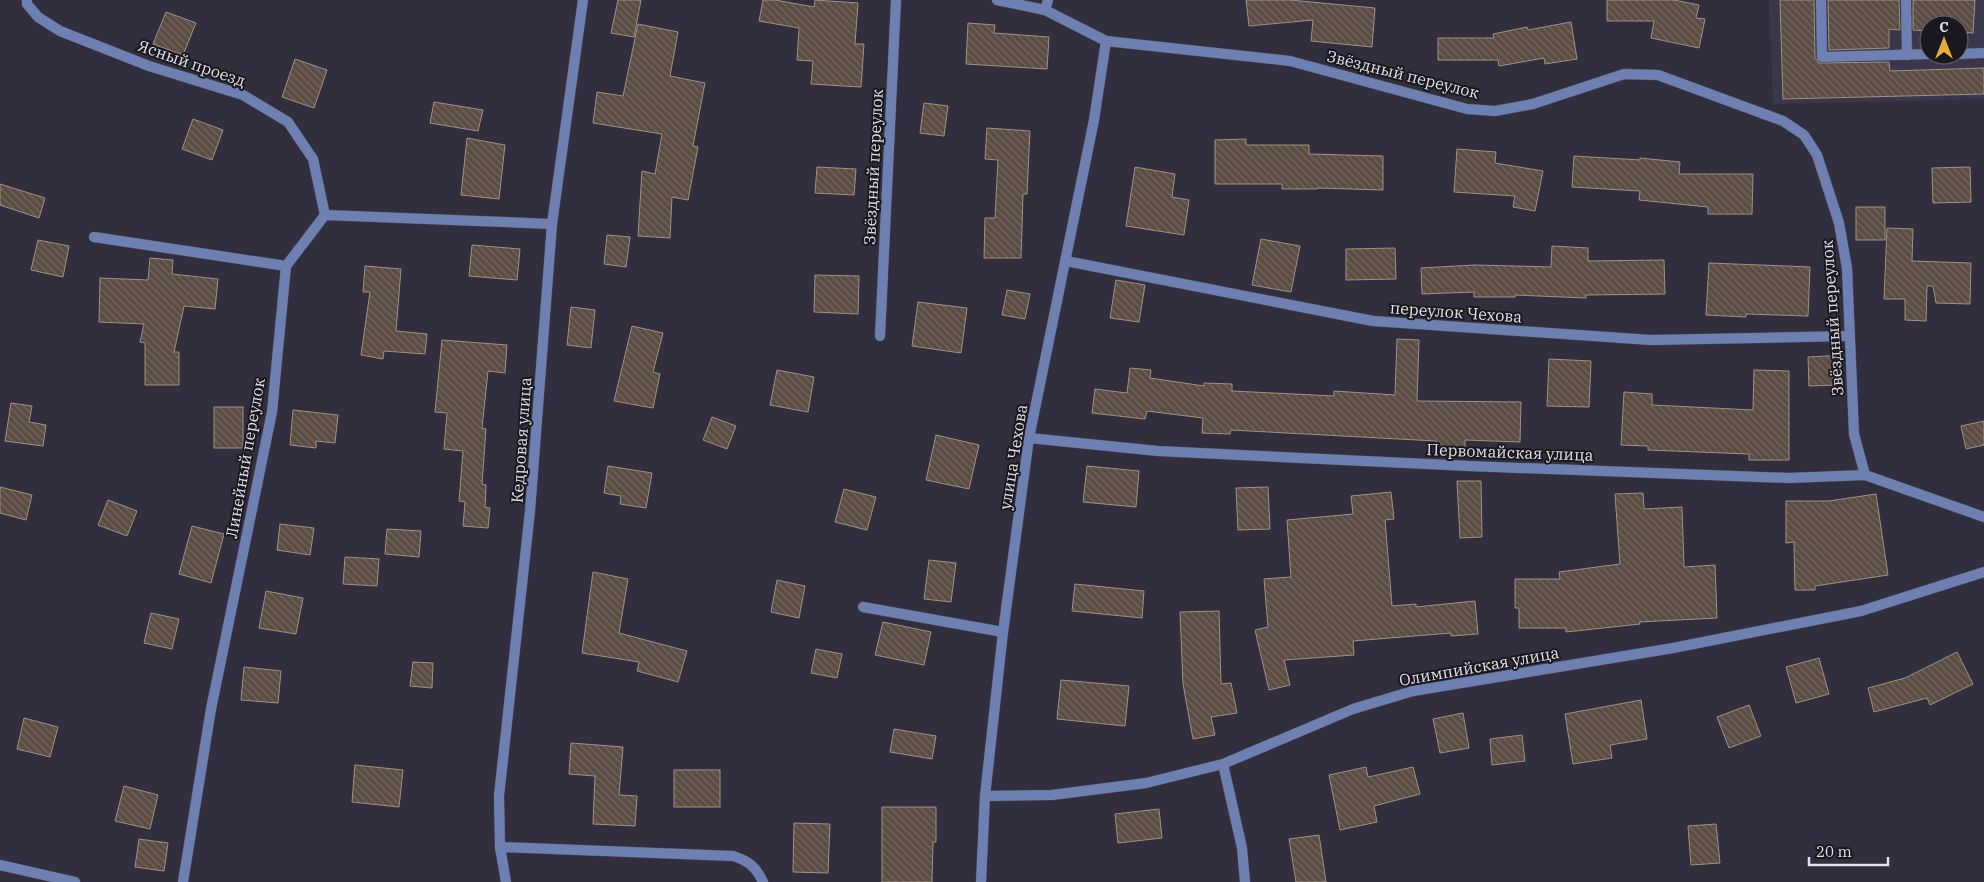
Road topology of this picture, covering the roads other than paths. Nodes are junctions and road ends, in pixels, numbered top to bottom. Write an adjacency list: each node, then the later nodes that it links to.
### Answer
1 (27, 0): 13 (street, Ясный проезд)
2 (583, 0): 14 (street, Кедровая улица)
3 (896, 0): 18 (street, Звёздный переулок)
4 (997, 0): 7 (street, Звёздный переулок)
5 (1821, 0): 12 (street)
6 (1906, 0): 12 (street)
7 (1046, 5): 8 (street, Звёздный переулок)
8 (1106, 41): 16 (street, улица Чехова); 19 (street, Звёздный переулок)
9 (1984, 53): 11 (street)
10 (1919, 54): 12 (street)
11 (1969, 54)
12 (1907, 55)
13 (325, 215): 14 (street); 17 (street)
14 (552, 224): 28 (street, Кедровая улица)
15 (94, 237): 17 (street)
16 (1066, 261): 19 (street, переулок Чехова); 20 (street, улица Чехова)
17 (286, 266): 31 (street, Линейный переулок)
18 (880, 336)
19 (1849, 336): 21 (street, Звёздный переулок)
20 (1029, 438): 21 (street, Первомайская улица); 25 (street, улица Чехова)
21 (1865, 475): 22 (street, Первомайская улица)
22 (1984, 517)
23 (1984, 572): 26 (street, Олимпийская улица)
24 (863, 607): 25 (street)
25 (1003, 632): 27 (street, улица Чехова)
26 (1223, 764): 27 (street, Олимпийская улица); 35 (street)
27 (985, 796): 34 (street, улица Чехова)
28 (500, 847): 32 (street, Кедровая улица); 33 (street)
29 (0, 865): 30 (street)
30 (75, 882)
31 (183, 882)
32 (506, 882)
33 (763, 882)
34 (981, 882)
35 (1245, 882)

